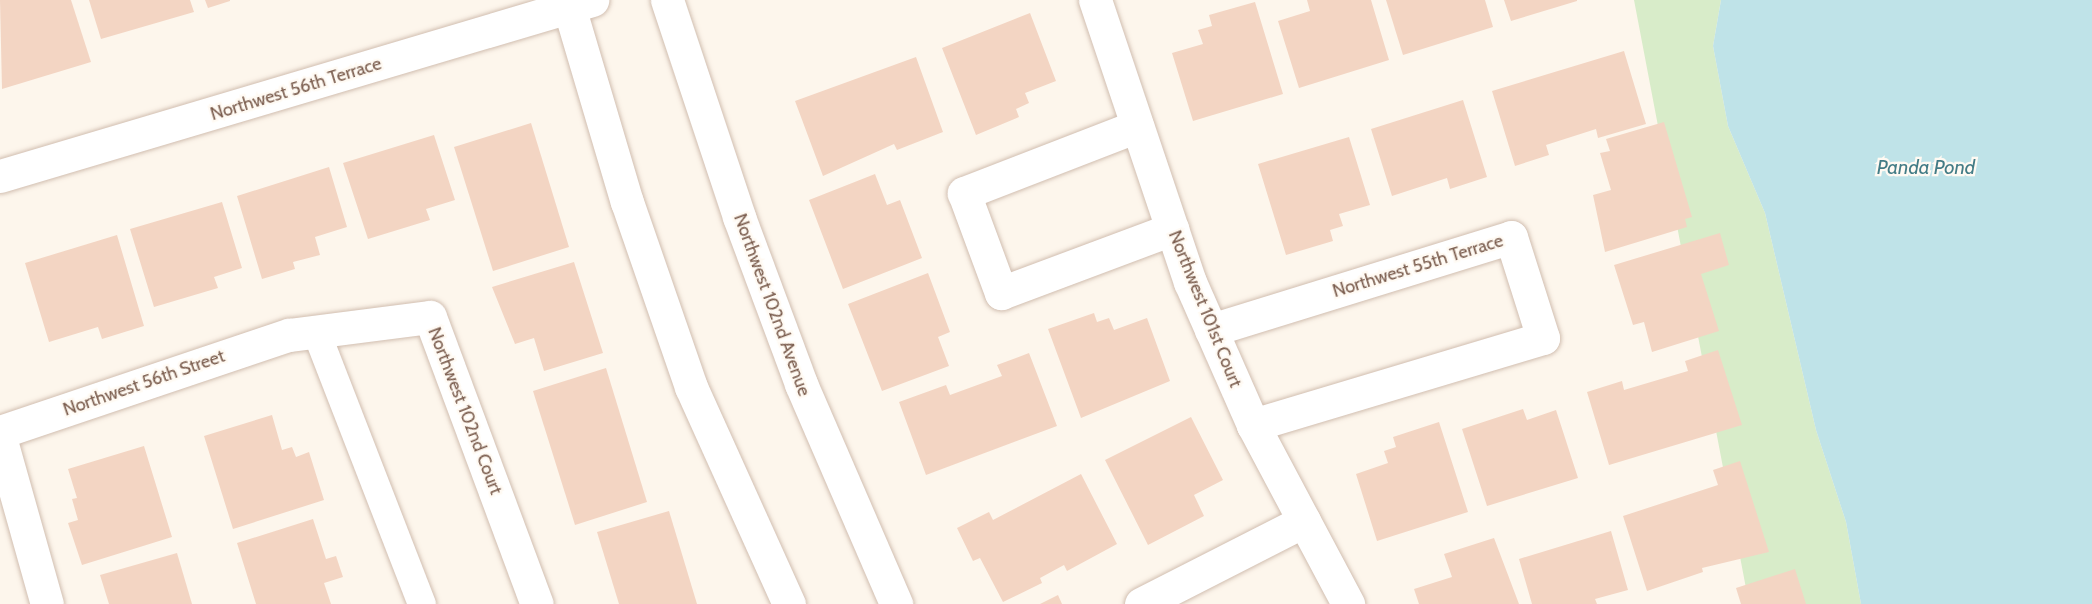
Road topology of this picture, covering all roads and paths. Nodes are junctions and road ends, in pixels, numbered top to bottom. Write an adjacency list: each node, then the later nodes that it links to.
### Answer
1 (667, 0): 17 (street, Northwest 102nd Avenue)
2 (1095, 0): 4 (street, Northwest 101st Court)
3 (576, 2): 5 (street, Northwest 56th Terrace); 16 (street)
4 (1137, 126): 6 (street, Northwest 101st Court); 6 (street)
5 (0, 176)
6 (1172, 229): 7 (street, Northwest 101st Court)
7 (1211, 330): 9 (street, Northwest 101st Court); 9 (street, Northwest 55th Terrace)
8 (302, 333): 10 (street, Northwest 56th Street); 14 (lane); 15 (street, Northwest 102nd Court)
9 (1253, 425): 12 (street, Northwest 101st Court)
10 (0, 432)
11 (0, 437): 13 (street)
12 (1304, 521): 18 (street); 19 (street, Northwest 101st Court)
13 (47, 604)
14 (422, 604)
15 (537, 604)
16 (789, 604)
17 (896, 604)
18 (1141, 604)
19 (1348, 604)

